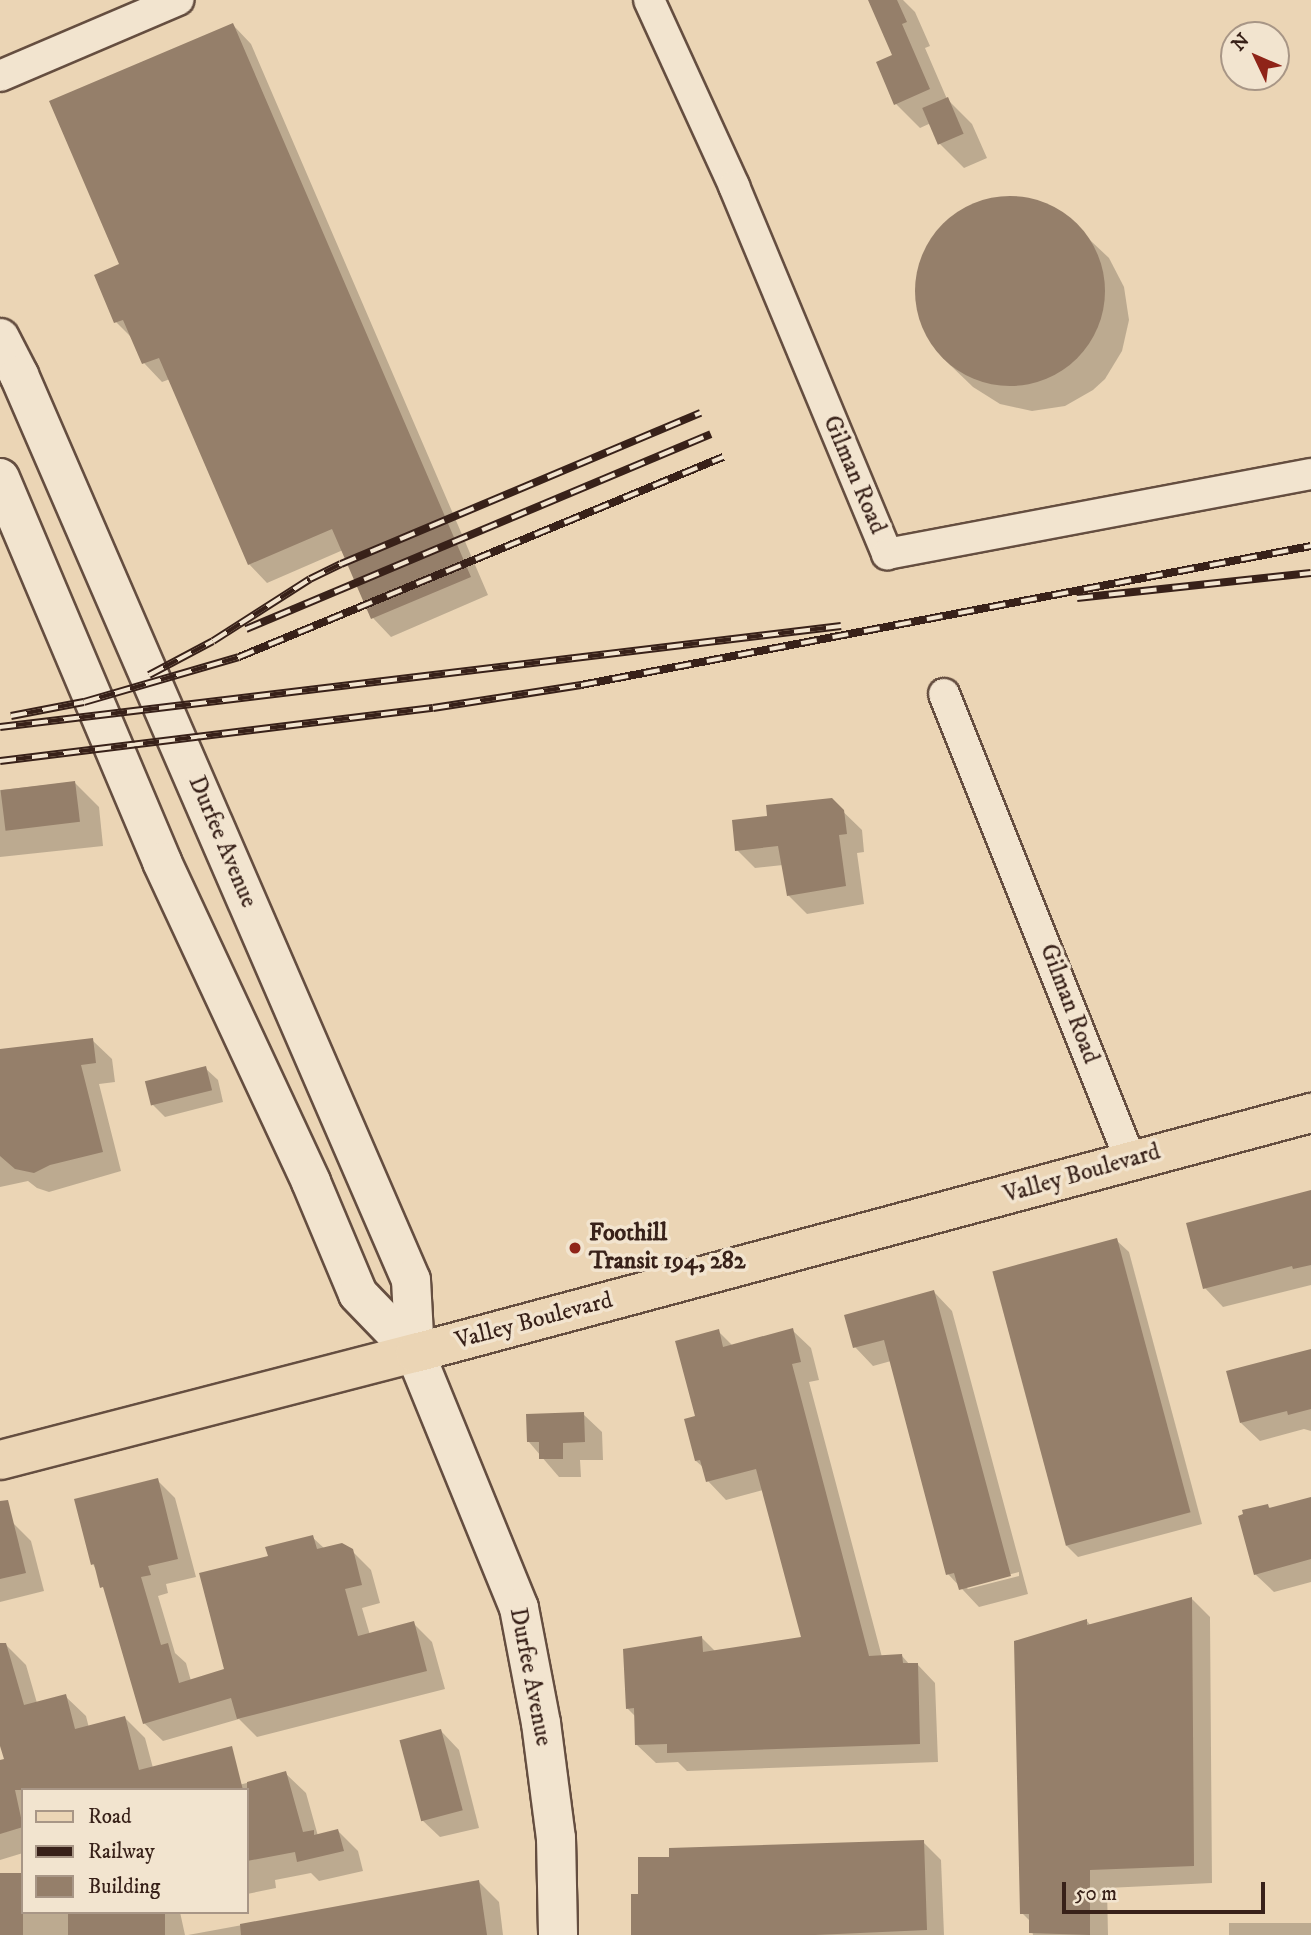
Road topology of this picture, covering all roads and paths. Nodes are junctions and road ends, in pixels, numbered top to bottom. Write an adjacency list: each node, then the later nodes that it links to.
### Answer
1 (178, 0): 3 (street)
2 (649, 0): 5 (street, Gilman Road)
3 (0, 76)
4 (0, 338): 10 (main road, Durfee Avenue)
5 (1311, 474)
6 (0, 478): 10 (main road, Durfee Avenue)
7 (944, 694): 9 (street, Gilman Road)
8 (1311, 1113): 9 (main road, Valley Boulevard)
9 (1130, 1159): 10 (main road, Valley Boulevard)
10 (415, 1353): 11 (main road, Valley Boulevard); 12 (main road, Durfee Avenue)
11 (0, 1460)
12 (558, 1935)

